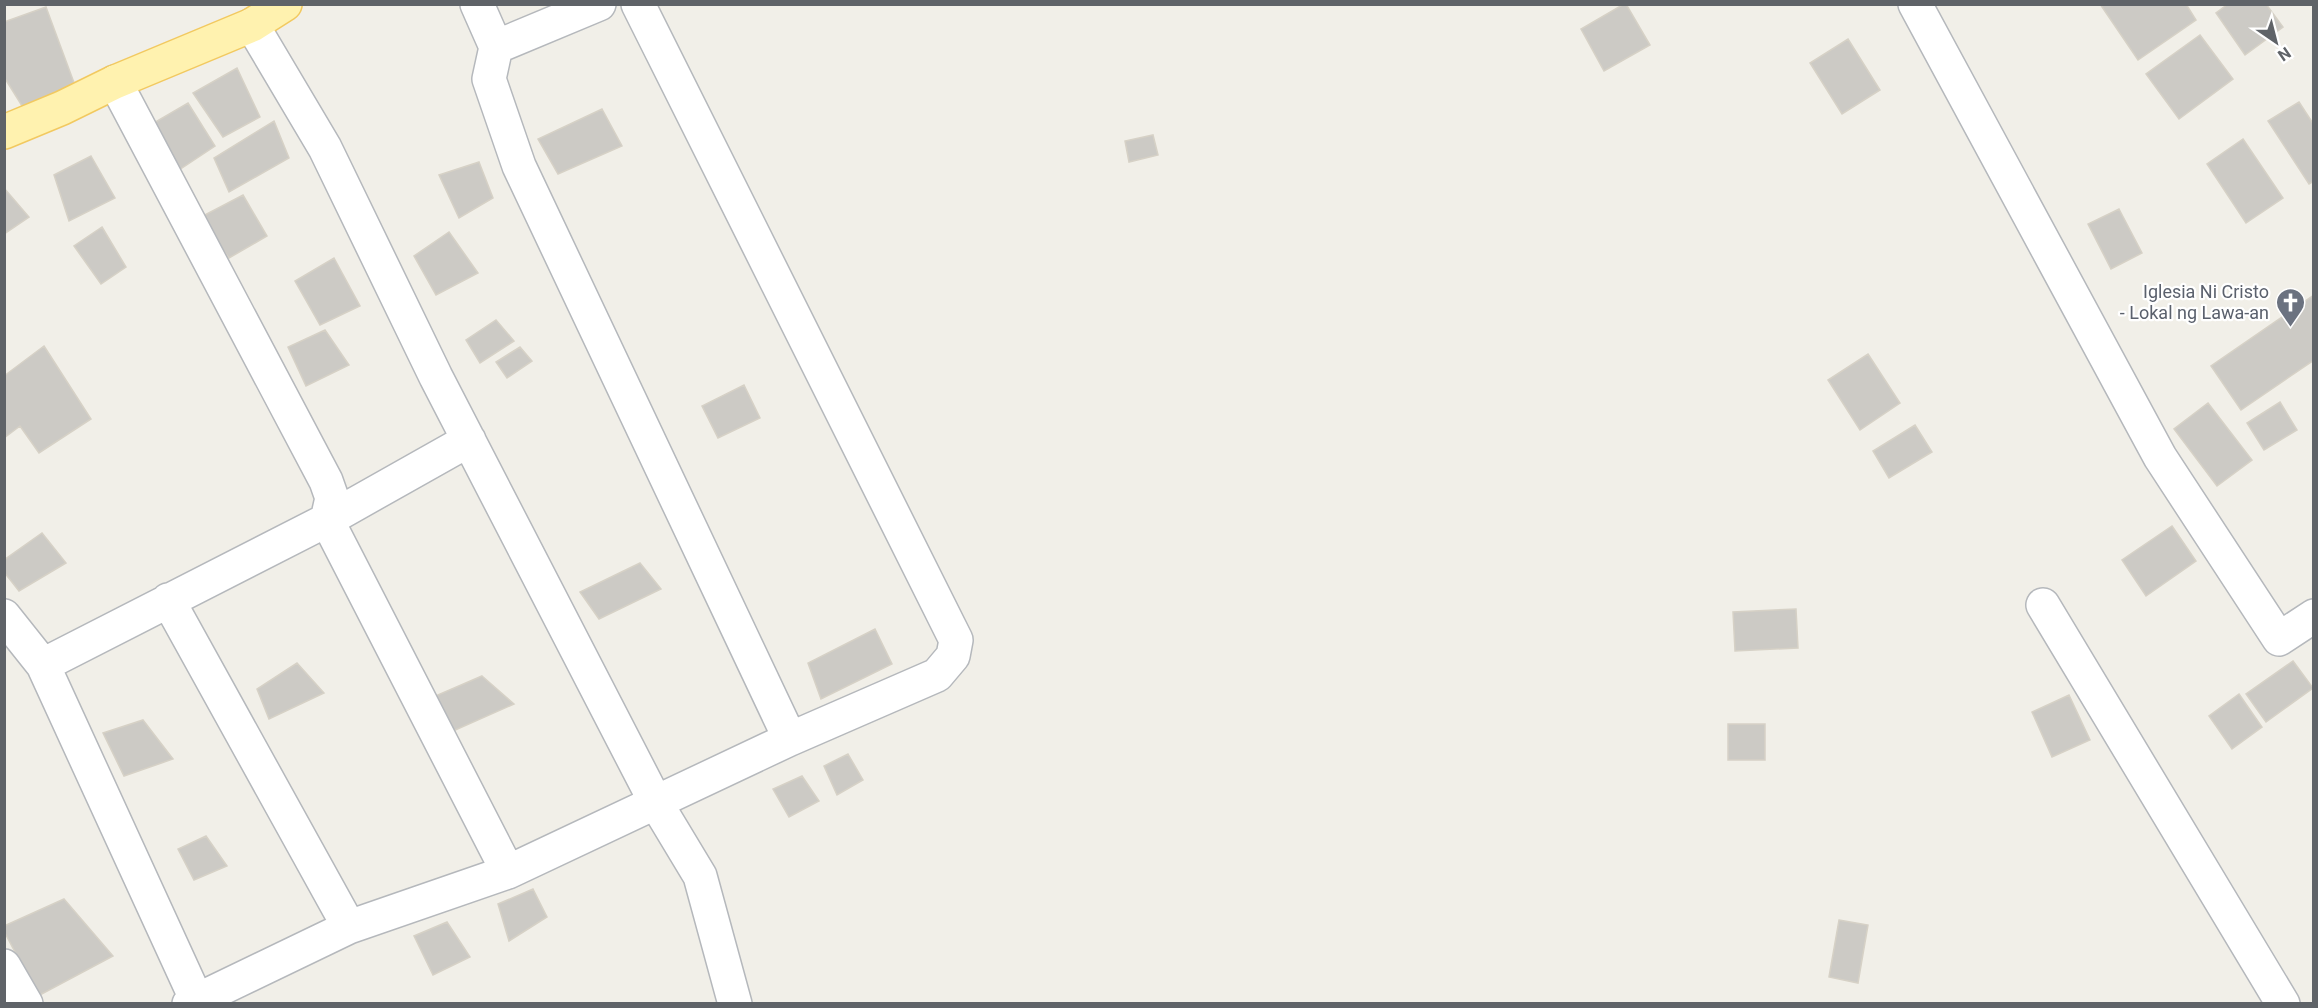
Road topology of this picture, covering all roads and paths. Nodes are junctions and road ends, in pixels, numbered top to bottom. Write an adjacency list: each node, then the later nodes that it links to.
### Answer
1 (285, 4): 6 (main road)
2 (477, 4): 7 (street)
3 (599, 4): 7 (street)
4 (638, 4): 17 (street)
5 (1915, 4): 15 (street)
6 (252, 25): 8 (main road); 10 (street)
7 (496, 47): 17 (street)
8 (115, 82): 9 (main road); 11 (street)
9 (4, 132)
10 (469, 440): 11 (street); 18 (street)
11 (327, 520): 12 (street); 19 (street)
12 (168, 600): 16 (street); 20 (street)
13 (2043, 605): 22 (street)
14 (4, 616): 16 (street)
15 (2313, 616)
16 (43, 665): 23 (street)
17 (790, 739): 18 (street)
18 (656, 803): 19 (street); 25 (street)
19 (508, 872): 20 (street)
20 (349, 927): 23 (street)
21 (4, 966): 24 (street)
22 (2270, 999)
23 (193, 1002)
24 (26, 1004)
25 (735, 1004)

